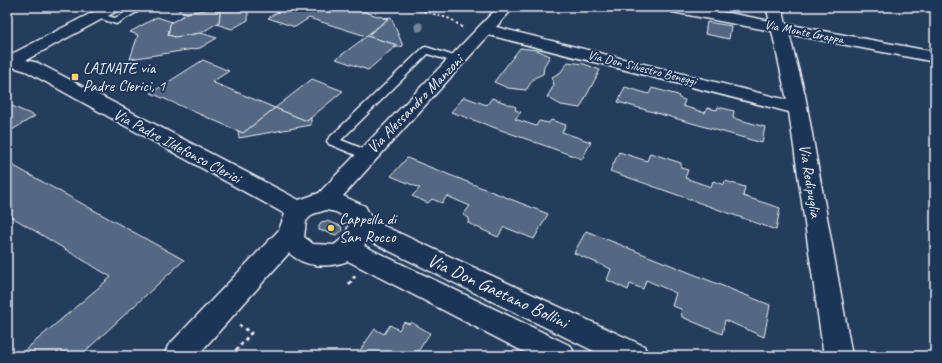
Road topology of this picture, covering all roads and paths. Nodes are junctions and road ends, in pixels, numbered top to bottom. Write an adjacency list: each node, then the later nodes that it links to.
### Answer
1 (114, 7): 7 (street)
2 (142, 7): 7 (lane)
3 (409, 7): 9 (path)
4 (506, 7): 9 (street, Via Alessandro Manzoni)
5 (673, 7): 8 (street, Via Monte Grappa)
6 (774, 7): 8 (street, Via Redipuglia)
7 (97, 16): 12 (street)
8 (779, 28): 10 (street, Via Monte Grappa); 13 (street, Via Redipuglia)
9 (484, 32): 11 (street, Via Alessandro Manzoni); 13 (street, Via Don Silvestro Beneggi)
10 (935, 58)
11 (457, 60): 14 (street, Via Alessandro Manzoni); 14 (lane)
12 (9, 61): 17 (street, Via Padre Ildefonso Clerici)
13 (797, 108): 24 (street, Via Redipuglia)
14 (367, 155): 15 (street, Via Alessandro Manzoni)
15 (326, 201): 16 (street); 17 (street)
16 (362, 227): 18 (street); 23 (street, Via Don Gaetano Bollini)
17 (297, 231): 18 (street); 20 (street)
18 (347, 249): 22 (street, Via Don Gaetano Bollini)
19 (236, 323): 21 (path)
20 (178, 356)
21 (230, 356)
22 (561, 356)
23 (634, 356)
24 (838, 356)

